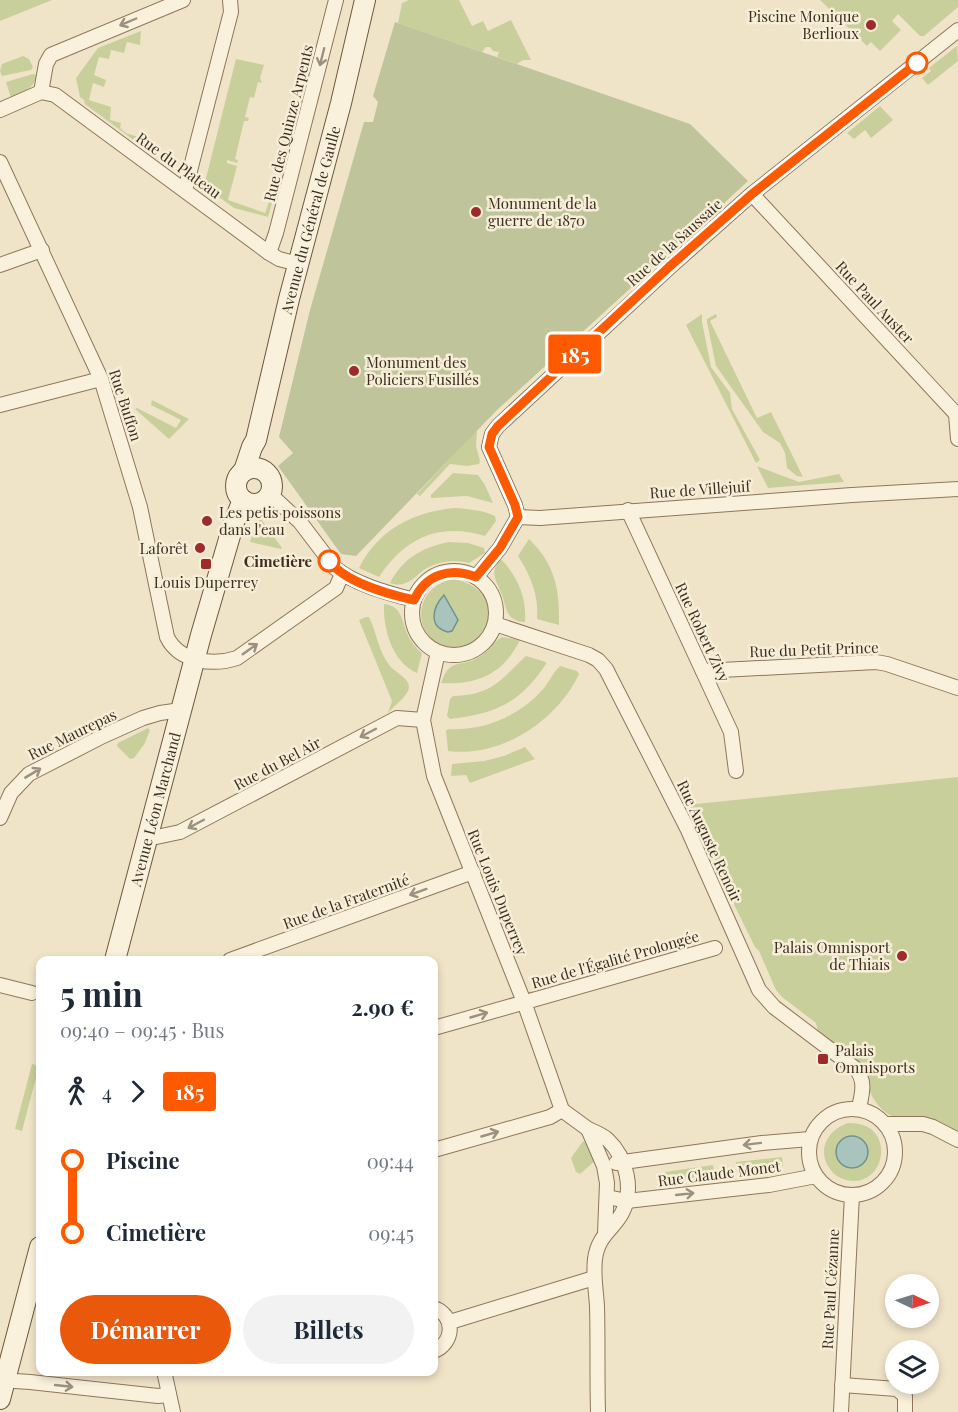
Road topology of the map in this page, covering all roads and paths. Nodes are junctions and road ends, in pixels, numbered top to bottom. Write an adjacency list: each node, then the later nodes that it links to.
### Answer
1 (183, 0): 6 (street, one-way to 6)
2 (230, 0): 9 (street)
3 (336, 0): 12 (street, Rue des Quinze Arpents, one-way to 12)
4 (366, 0): 13 (main road, Avenue du Général de Gaulle)
5 (958, 30): 10 (street, Rue de la Saussaie)
6 (41, 92): 7 (street); 9 (street, Rue du Plateau)
7 (0, 110)
8 (0, 162): 11 (street, Rue Buffon)
9 (185, 190): 12 (street, Rue du Plateau)
10 (752, 194): 17 (street, Rue Paul Auster); 25 (street, Rue de la Saussaie)
11 (42, 250): 14 (street); 15 (street, Rue Buffon)
12 (269, 253): 13 (street, Rue du Plateau)
13 (298, 264): 18 (main road, Avenue du Général de Gaulle)
14 (0, 265)
15 (101, 379): 16 (street); 31 (street, Rue Buffon)
16 (0, 405)
17 (958, 439)
18 (256, 441): 19 (main road, Avenue du Général de Gaulle); 20 (main road)
19 (244, 471): 20 (main road); 23 (main road)
20 (266, 472): 22 (main road)
21 (958, 489): 24 (street, Rue de Villejuif)
22 (270, 494): 23 (main road); 26 (street)
23 (243, 500): 31 (main road, Avenue Léon Marchand)
24 (628, 510): 25 (street, Rue de Villejuif); 32 (street, Rue Robert Zivy)
25 (518, 517): 27 (street)
26 (342, 574): 28 (street); 31 (street, one-way to 26)
27 (476, 577): 28 (street); 29 (street)
28 (414, 600): 30 (street)
29 (495, 624): 30 (street); 47 (street, Rue Auguste Renoir)
30 (438, 652): 35 (street, Rue Louis Duperrey)
31 (195, 658): 34 (main road, Avenue Léon Marchand)
32 (703, 671): 33 (street, Rue du Petit Prince); 36 (street, Rue Robert Zivy)
33 (958, 688)
34 (182, 710): 37 (street, Rue Maurepas, one-way to 34); 38 (main road, Avenue Léon Marchand)
35 (423, 720): 38 (street, Rue du Bel Air, one-way to 38); 39 (street, Rue Louis Duperrey)
36 (736, 771)
37 (0, 818)
38 (147, 839): 41 (main road, Avenue Léon Marchand)
39 (473, 873): 42 (street, Rue de la Fraternité, one-way to 42); 45 (street, Rue Louis Duperrey)
40 (716, 948): 45 (street, Rue de l'Égalité Prolongée)
41 (116, 956)
42 (241, 956)
43 (0, 985): 44 (street)
44 (32, 993)
45 (524, 1002): 46 (street, Rue de l'Égalité Prolongée, one-way to 45); 48 (street, Rue Louis Duperrey)
46 (438, 1027)
47 (859, 1108): 49 (street); 51 (street)
48 (562, 1110): 50 (street); 53 (street, one-way to 48)
49 (885, 1124): 52 (street); 57 (street)
50 (588, 1129): 54 (street); 55 (street)
51 (810, 1139): 54 (street, Rue Claude Monet, one-way to 54); 56 (street)
52 (958, 1140)
53 (438, 1149)
54 (623, 1162): 55 (street, Rue Claude Monet); 59 (street)
55 (604, 1166): 58 (street)
56 (816, 1176): 57 (street); 59 (street, Rue Claude Monet, one-way to 56)
57 (852, 1195): 67 (street, Rue Paul Cézanne)
58 (608, 1197): 59 (street, Rue Claude Monet); 60 (street)
59 (627, 1201): 60 (street)
60 (605, 1233): 62 (street)
61 (36, 1262): 68 (main road)
62 (594, 1278): 64 (street); 71 (street)
63 (438, 1310): 64 (street)
64 (450, 1322): 65 (street)
65 (438, 1350)
66 (165, 1376): 69 (street)
67 (842, 1385): 72 (street, Rue Paul Cézanne); 73 (street)
68 (2, 1387): 69 (street, one-way to 69)
69 (169, 1395): 70 (street)
70 (173, 1412)
71 (598, 1412)
72 (841, 1412)
73 (905, 1412)

